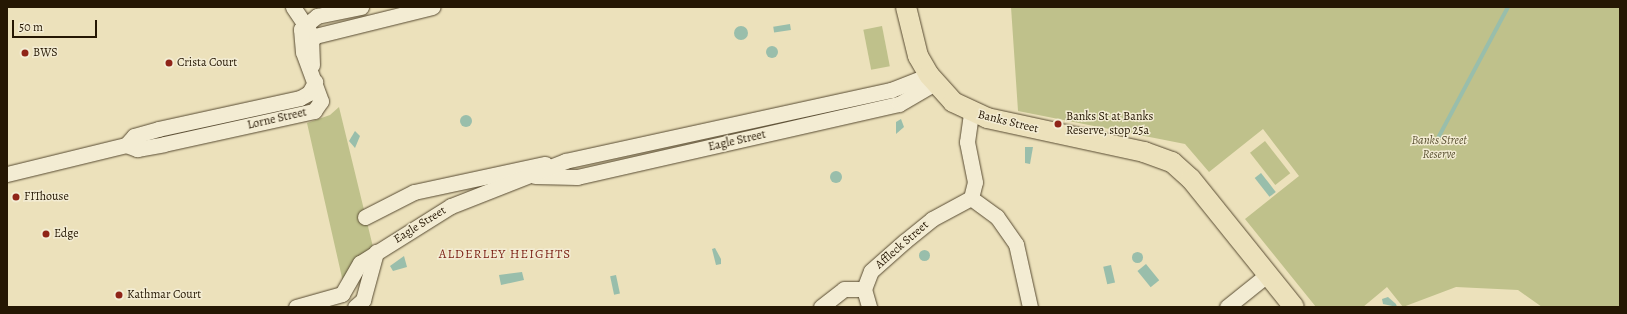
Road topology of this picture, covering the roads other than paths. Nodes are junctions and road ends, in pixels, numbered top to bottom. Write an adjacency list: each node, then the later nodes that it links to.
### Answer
1 (293, 7): 5 (street)
2 (361, 7): 5 (street)
3 (432, 7): 6 (street)
4 (906, 7): 7 (main road, Banks Street)
5 (306, 17): 6 (street)
6 (309, 42): 12 (street, Lorne Street)
7 (932, 79): 8 (street, Eagle Street); 9 (street, Eagle Street); 10 (main road, Banks Street)
8 (891, 90): 9 (street); 11 (street, Eagle Street)
9 (894, 106): 13 (street, Eagle Street)
10 (971, 113): 14 (street); 17 (main road, Banks Street)
11 (565, 161): 13 (street, Eagle Street); 15 (street, Eagle Street)
12 (7, 174)
13 (532, 177): 16 (street, Eagle Street)
14 (971, 198): 18 (street, Affleck Street); 23 (street)
15 (365, 217)
16 (376, 252): 19 (street); 20 (street, Eagle Street)
17 (1268, 274): 24 (street); 25 (main road, Banks Street)
18 (864, 289): 21 (street); 22 (street)
19 (360, 306)
20 (296, 307)
21 (821, 307)
22 (869, 307)
23 (1030, 307)
24 (1227, 307)
25 (1294, 307)

